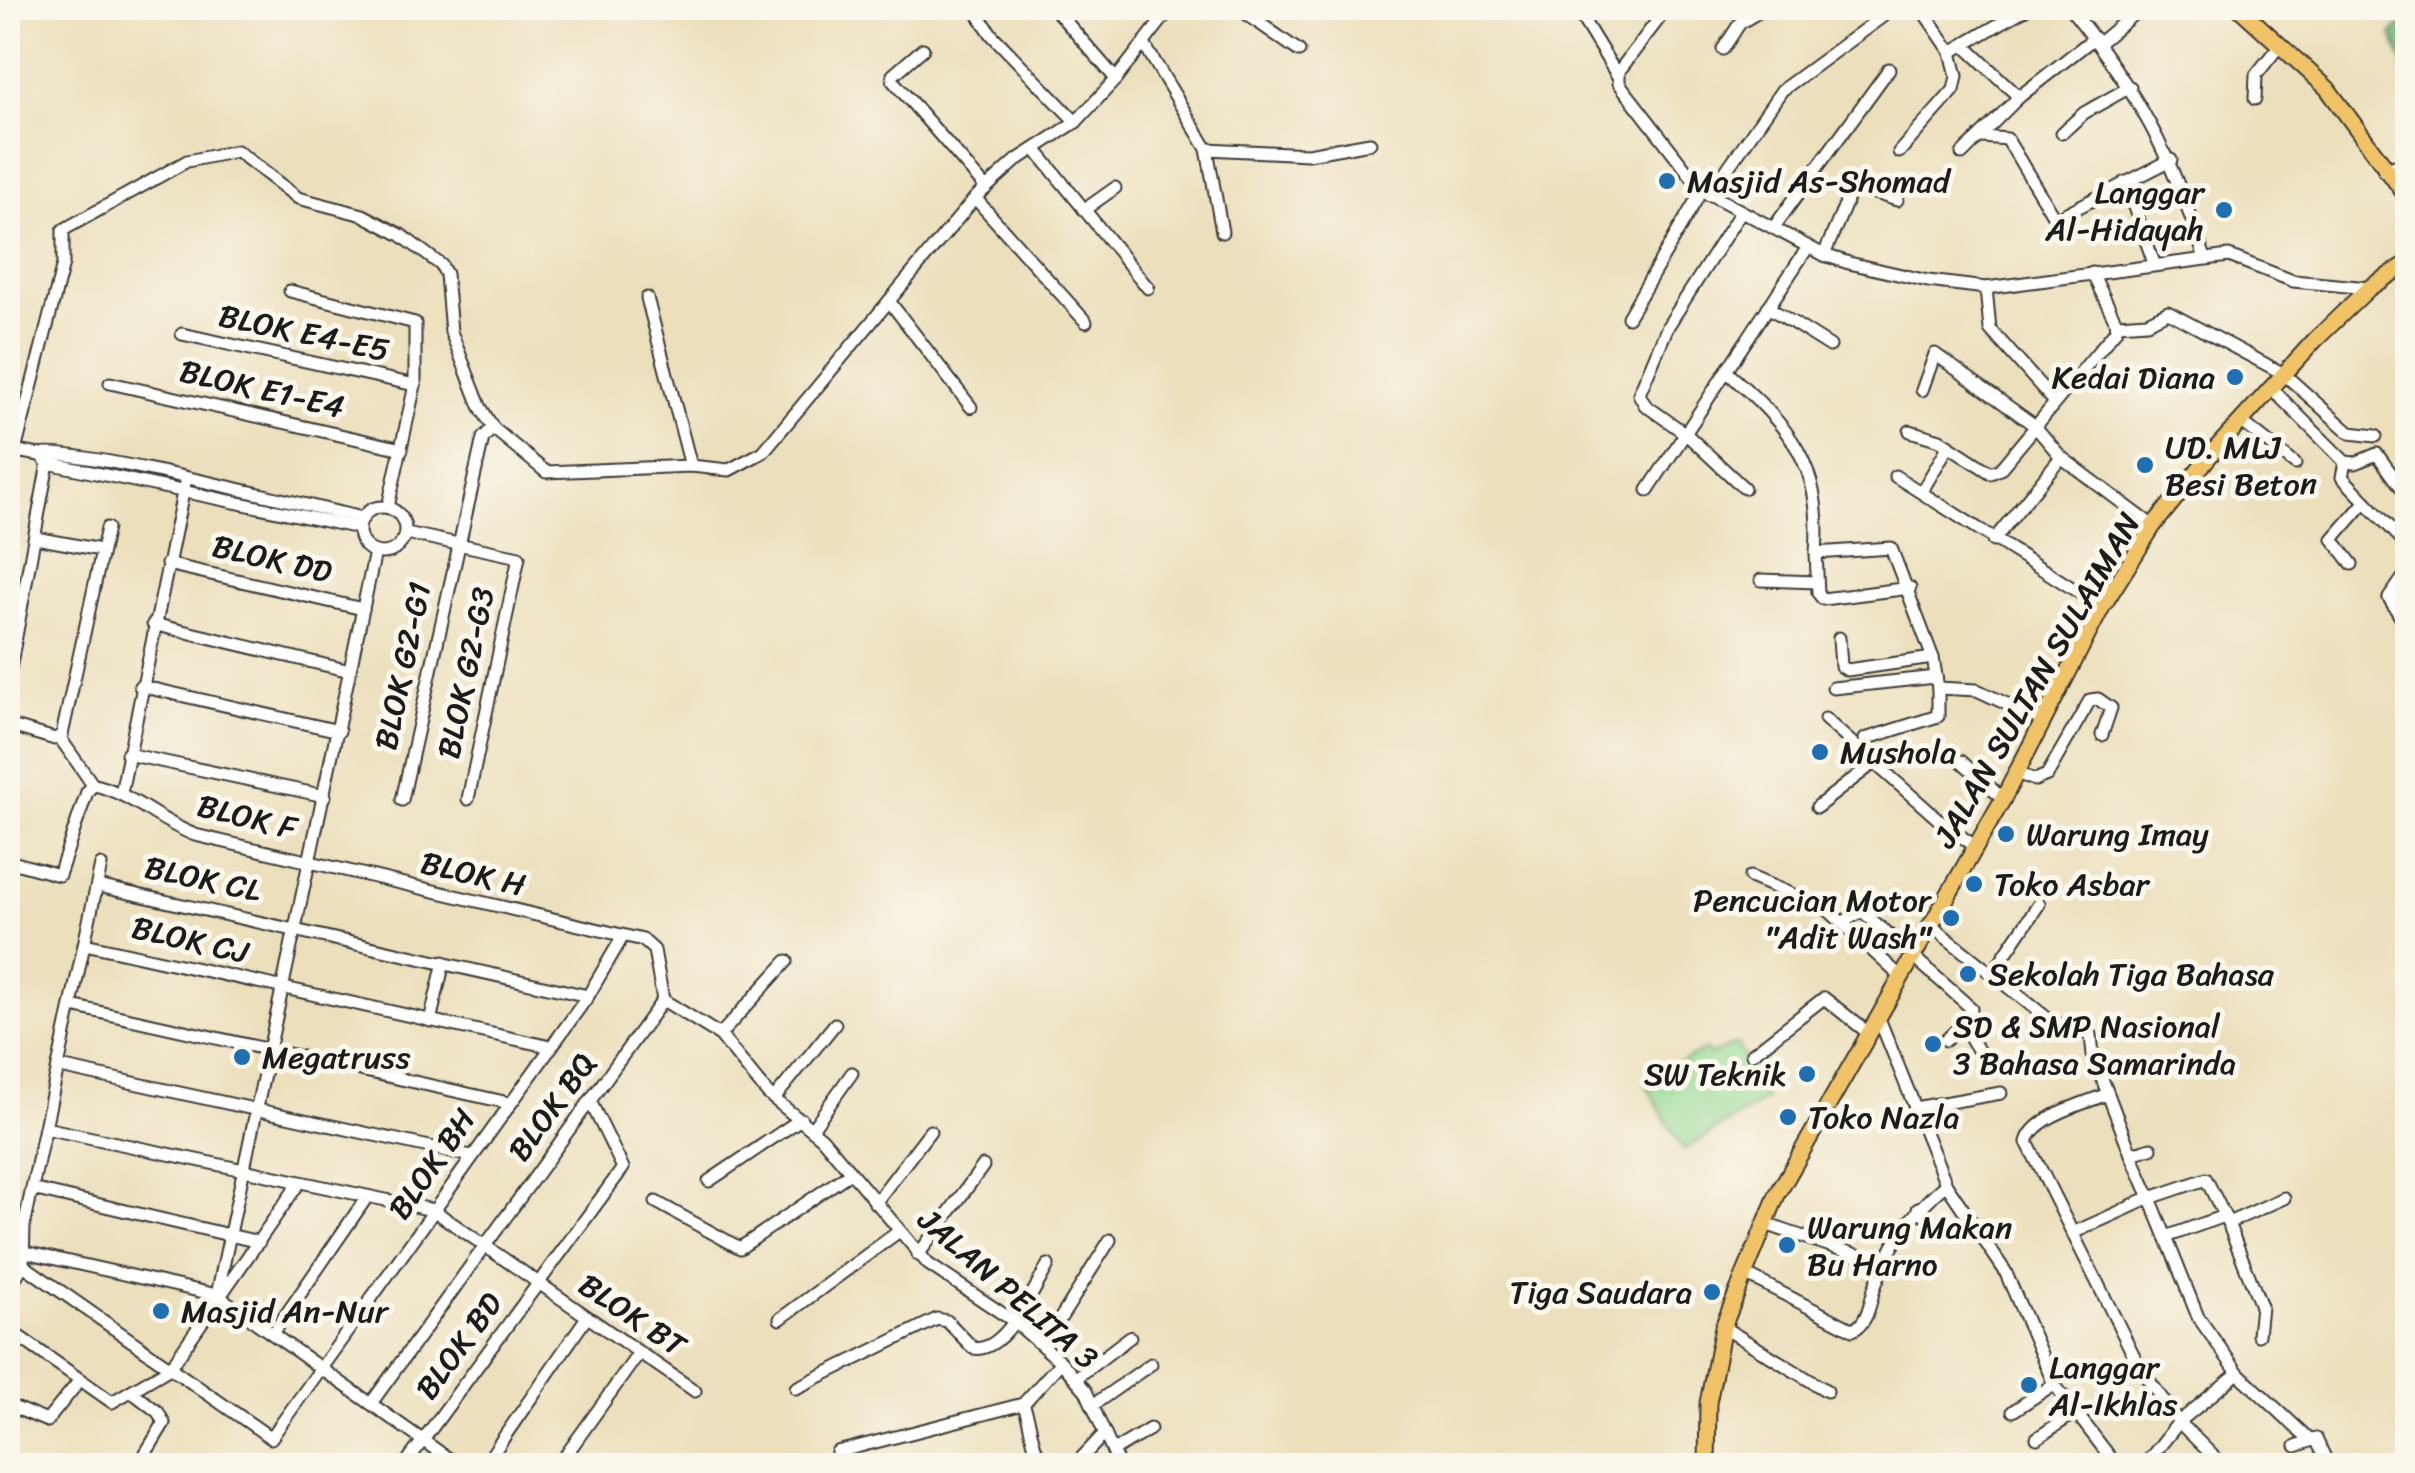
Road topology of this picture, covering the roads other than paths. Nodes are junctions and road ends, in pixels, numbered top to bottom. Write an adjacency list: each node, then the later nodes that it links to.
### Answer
1 (974, 8): 28 (street)
2 (1054, 8): 24 (street)
3 (1170, 8): 15 (street)
4 (1244, 8): 20 (street)
5 (1576, 8): 23 (street)
6 (1667, 8): 23 (street)
7 (1894, 8): 42 (street)
8 (1921, 8): 21 (street)
9 (2027, 8): 16 (street)
10 (2070, 8): 14 (street)
11 (2141, 8): 14 (street)
12 (2239, 8): 17 (main road)
13 (1756, 10): 19 (street)
14 (2097, 41): 25 (street); 26 (street)
15 (1144, 44): 24 (street); 32 (street)
16 (1965, 46): 21 (street); 26 (street)
17 (2279, 46): 27 (street); 38 (main road)
18 (923, 49): 40 (street)
19 (1724, 49)
20 (1299, 51)
21 (1952, 52): 34 (street)
22 (1890, 69): 48 (street)
23 (1618, 79): 42 (street)
24 (1116, 80): 28 (street)
25 (2130, 86): 29 (street); 36 (street)
26 (2019, 97): 30 (street)
27 (2255, 98)
28 (1076, 122): 33 (street)
29 (2062, 133)
30 (1982, 137): 35 (street); 39 (street)
31 (1370, 143): 32 (street)
32 (1207, 149): 49 (street)
33 (1034, 150): 40 (street); 46 (street)
34 (1899, 152)
35 (1962, 154)
36 (2171, 160): 39 (street); 52 (street)
37 (2408, 160): 38 (street)
38 (2384, 171): 44 (main road)
39 (2125, 182): 53 (street)
40 (986, 188): 43 (street)
41 (1115, 188): 46 (street)
42 (1705, 192): 47 (street); 63 (street)
43 (975, 198): 61 (street); 64 (street)
44 (2408, 198)
45 (1897, 200): 51 (street)
46 (1084, 210): 56 (street)
47 (1740, 213): 48 (street); 80 (street)
48 (1774, 227): 50 (street)
49 (1222, 232)
50 (1808, 248): 51 (street); 62 (street)
51 (1824, 256): 57 (street)
52 (2205, 258): 53 (street); 58 (street)
53 (2154, 263): 55 (street)
54 (2408, 263): 58 (main road, JALAN SULTAN SULAIMAN)
55 (2092, 273): 57 (street); 65 (street)
56 (1148, 288)
57 (1986, 288): 74 (street)
58 (2369, 288): 69 (main road, JALAN SULTAN SULAIMAN)
59 (290, 291): 71 (street)
60 (647, 298): 88 (street)
61 (889, 301): 75 (street); 88 (street)
62 (1768, 307): 67 (street); 68 (street)
63 (1628, 318)
64 (1086, 322)
65 (2116, 324): 69 (street); 74 (street)
66 (182, 334): 71 (street, BLOK E4-E5)
67 (1830, 346)
68 (1726, 371): 80 (street); 107 (street)
69 (2284, 374): 72 (main road, JALAN SULTAN SULAIMAN); 81 (street)
70 (110, 382): 83 (street, BLOK E1-E4)
71 (415, 385): 83 (street)
72 (2271, 388): 76 (main road, JALAN SULTAN SULAIMAN); 86 (street)
73 (1922, 390): 77 (street)
74 (2053, 400): 77 (street)
75 (972, 406)
76 (2242, 421): 87 (street); 98 (main road, JALAN SULTAN SULAIMAN)
77 (2034, 426): 82 (street); 84 (street)
78 (493, 428): 85 (street); 88 (street); 103 (street, BLOK G2-G1)
79 (1910, 431): 82 (street)
80 (1686, 434): 92 (street); 93 (street)
81 (2376, 436)
82 (1949, 445): 94 (street)
83 (402, 449): 96 (street)
84 (2061, 457): 98 (street); 102 (street)
85 (44, 459): 90 (street); 101 (street)
86 (2345, 462): 91 (street); 95 (street)
87 (2295, 464)
88 (690, 466)
89 (1895, 476): 94 (street)
90 (184, 485): 97 (street); 108 (street)
91 (2402, 487)
92 (1744, 488)
93 (1648, 490)
94 (1922, 491): 102 (street)
95 (2366, 502): 104 (street); 109 (street)
96 (388, 508): 97 (street); 100 (street)
97 (361, 523): 106 (street)
98 (2153, 526): 114 (main road, JALAN SULTAN SULAIMAN)
99 (107, 528): 105 (street)
100 (406, 533): 103 (street); 106 (street)
101 (36, 538): 105 (street); 121 (street)
102 (1993, 541): 114 (street)
103 (458, 544): 139 (street, BLOK G2-G1); 140 (street, BLOK G2-G3)
104 (2408, 546)
105 (101, 550): 129 (street)
106 (376, 552): 115 (street)
107 (1816, 553): 112 (street); 113 (street)
108 (167, 564): 115 (street, BLOK DD); 116 (street)
109 (2352, 564)
110 (2408, 571): 117 (street)
111 (1761, 580): 112 (street)
112 (1817, 582): 113 (street)
113 (1910, 588): 119 (street)
114 (2102, 607): 126 (main road, JALAN SULTAN SULAIMAN)
115 (363, 610): 120 (street)
116 (153, 624): 120 (street); 123 (street)
117 (2408, 629)
118 (1840, 638): 119 (street)
119 (1933, 658): 122 (street)
120 (350, 671): 128 (street)
121 (8, 680)
122 (1937, 682): 124 (street); 126 (street); 131 (street)
123 (140, 686): 128 (street); 132 (street)
124 (1833, 688)
125 (1825, 720): 131 (street)
126 (2043, 721): 135 (main road, JALAN SULTAN SULAIMAN)
127 (8, 725): 129 (street)
128 (339, 731): 138 (street)
129 (62, 734): 136 (street)
130 (2102, 736): 135 (street)
131 (1864, 741): 134 (street)
132 (128, 754): 137 (street); 138 (street)
133 (1961, 761): 141 (street)
134 (1875, 762): 142 (street); 143 (street)
135 (2014, 772): 141 (main road, JALAN SULTAN SULAIMAN)
136 (93, 785): 137 (street); 144 (street)
137 (121, 792): 145 (street, BLOK F)
138 (325, 796): 145 (street)
139 (402, 800)
140 (468, 800)
141 (2003, 800): 143 (main road, JALAN SULTAN SULAIMAN)
142 (1816, 807)
143 (1976, 846): 151 (main road, JALAN SULTAN SULAIMAN)
144 (8, 861)
145 (311, 861): 152 (street); 153 (street, BLOK H)
146 (100, 864): 148 (street)
147 (1750, 877): 150 (street)
148 (98, 886): 152 (street, BLOK CL); 154 (street)
149 (2039, 904): 158 (street)
150 (1843, 922): 155 (street); 159 (street)
151 (1929, 924): 155 (main road, JALAN SULTAN SULAIMAN); 158 (street)
152 (296, 927): 157 (street, BLOK CL); 160 (street)
153 (623, 936): 161 (street, BLOK BH); 162 (street)
154 (85, 944): 160 (street, BLOK CJ); 163 (street)
155 (1912, 953): 159 (main road, JALAN SULTAN SULAIMAN); 167 (street)
156 (787, 961): 169 (street)
157 (444, 962): 161 (street, BLOK CL); 165 (street)
158 (1992, 974): 178 (street)
159 (1900, 976): 164 (main road, JALAN SULTAN SULAIMAN)
160 (283, 989): 165 (street, BLOK CJ); 172 (street)
161 (588, 996): 171 (street, BLOK BH)
162 (663, 1000): 169 (street, JALAN PELITA 3); 180 (street, BLOK BQ)
163 (72, 1006): 172 (street); 175 (street)
164 (1878, 1016): 168 (main road, JALAN SULTAN SULAIMAN); 182 (street)
165 (430, 1021): 171 (street, BLOK CJ)
166 (836, 1024): 179 (street)
167 (1962, 1025): 170 (street); 174 (street)
168 (1867, 1032): 173 (street); 207 (main road, JALAN SULTAN SULAIMAN)
169 (720, 1035): 179 (street, JALAN PELITA 3)
170 (1946, 1040)
171 (551, 1047): 181 (street, BLOK BH)
172 (269, 1049): 181 (street); 183 (street)
173 (1752, 1054)
174 (1987, 1065)
175 (60, 1067): 183 (street); 185 (street)
176 (852, 1072): 186 (street)
177 (2001, 1093): 182 (street)
178 (2107, 1094): 189 (street); 210 (street)
179 (774, 1099): 184 (street, JALAN PELITA 3)
180 (590, 1101): 214 (street, BLOK BQ); 220 (street, BLOK BD)
181 (509, 1104): 190 (street, BLOK BH)
182 (1915, 1108): 196 (street)
183 (256, 1112): 190 (street); 192 (street)
184 (800, 1119): 186 (street, JALAN PELITA 3); 194 (street)
185 (45, 1128): 192 (street); 197 (street)
186 (812, 1129): 193 (street, JALAN PELITA 3)
187 (930, 1130): 202 (street)
188 (2151, 1148): 189 (street)
189 (2131, 1154): 199 (street)
190 (472, 1156): 204 (street, BLOK BH)
191 (983, 1166): 215 (street)
192 (242, 1170): 195 (street); 208 (street)
193 (850, 1173): 201 (street); 202 (street, JALAN PELITA 3)
194 (709, 1181)
195 (299, 1183): 198 (street); 213 (street)
196 (1946, 1184): 203 (street); 240 (street)
197 (32, 1189): 208 (street); 216 (street)
198 (368, 1197): 204 (street); 228 (street)
199 (2150, 1198): 205 (street); 210 (street); 211 (street)
200 (2284, 1198): 205 (street)
201 (656, 1202)
202 (875, 1203): 209 (street, JALAN PELITA 3)
203 (1918, 1208): 206 (street); 217 (street)
204 (434, 1210): 214 (street, BLOK BT); 236 (street, BLOK BH)
205 (2226, 1220): 211 (street); 229 (street)
206 (1932, 1222)
207 (1765, 1224): 217 (street); 219 (main road, JALAN SULTAN SULAIMAN)
208 (230, 1232): 213 (street); 222 (street)
209 (898, 1232): 215 (street, JALAN PELITA 3); 224 (street)
210 (2075, 1232): 251 (street)
211 (2166, 1237): 237 (street)
212 (1110, 1240): 231 (street)
213 (259, 1242): 222 (street)
214 (485, 1246): 220 (street, BLOK BT); 245 (street, BLOK BQ)
215 (918, 1255): 225 (street, JALAN PELITA 3)
216 (24, 1258): 221 (street); 222 (street); 235 (street)
217 (1884, 1264): 219 (street)
218 (1048, 1265): 225 (street)
219 (1745, 1274): 226 (main road, JALAN SULTAN SULAIMAN)
220 (538, 1284): 223 (street, BLOK BT); 255 (street, BLOK BD)
221 (8, 1290)
222 (219, 1296): 228 (street); 235 (street)
223 (587, 1318): 232 (street, BLOK BT); 263 (street)
224 (780, 1319)
225 (1015, 1322): 231 (street, JALAN PELITA 3); 241 (street)
226 (1722, 1326): 244 (street); 267 (main road, JALAN SULTAN SULAIMAN)
227 (8, 1329): 239 (street)
228 (274, 1332): 236 (street)
229 (2258, 1335)
230 (1130, 1337): 238 (street)
231 (1044, 1346): 233 (street, JALAN PELITA 3)
232 (639, 1353): 243 (street, BLOK BT); 264 (street)
233 (1062, 1362): 238 (street, JALAN PELITA 3); 247 (street)
234 (1152, 1364): 248 (street)
235 (170, 1368): 236 (street, BLOK BH); 242 (street)
236 (324, 1368): 245 (street)
237 (2238, 1373): 251 (street); 256 (street)
238 (1076, 1378): 248 (street, JALAN PELITA 3)
239 (80, 1380): 242 (street); 246 (street)
240 (2054, 1384): 249 (street); 250 (street)
241 (796, 1388)
242 (131, 1391): 260 (street)
243 (695, 1391)
244 (1827, 1391)
245 (372, 1402): 255 (street)
246 (8, 1404)
247 (1023, 1404): 258 (street); 265 (street)
248 (1093, 1405): 253 (street, JALAN PELITA 3)
249 (2013, 1411)
250 (2073, 1414): 254 (street); 268 (street)
251 (2179, 1422): 269 (street); 270 (street)
252 (1150, 1429): 259 (street)
253 (1106, 1433): 259 (street, JALAN PELITA 3); 266 (street)
254 (2037, 1438)
255 (423, 1440): 261 (street, BLOK BD); 262 (street)
256 (2310, 1440): 257 (street); 271 (street)
257 (2296, 1446)
258 (837, 1452)
259 (1114, 1460)
260 (138, 1466)
261 (404, 1466)
262 (459, 1466)
263 (484, 1466)
264 (558, 1466)
265 (1046, 1466)
266 (1074, 1466)
267 (1707, 1466)
268 (2117, 1466)
269 (2144, 1466)
270 (2222, 1466)
271 (2329, 1466)

